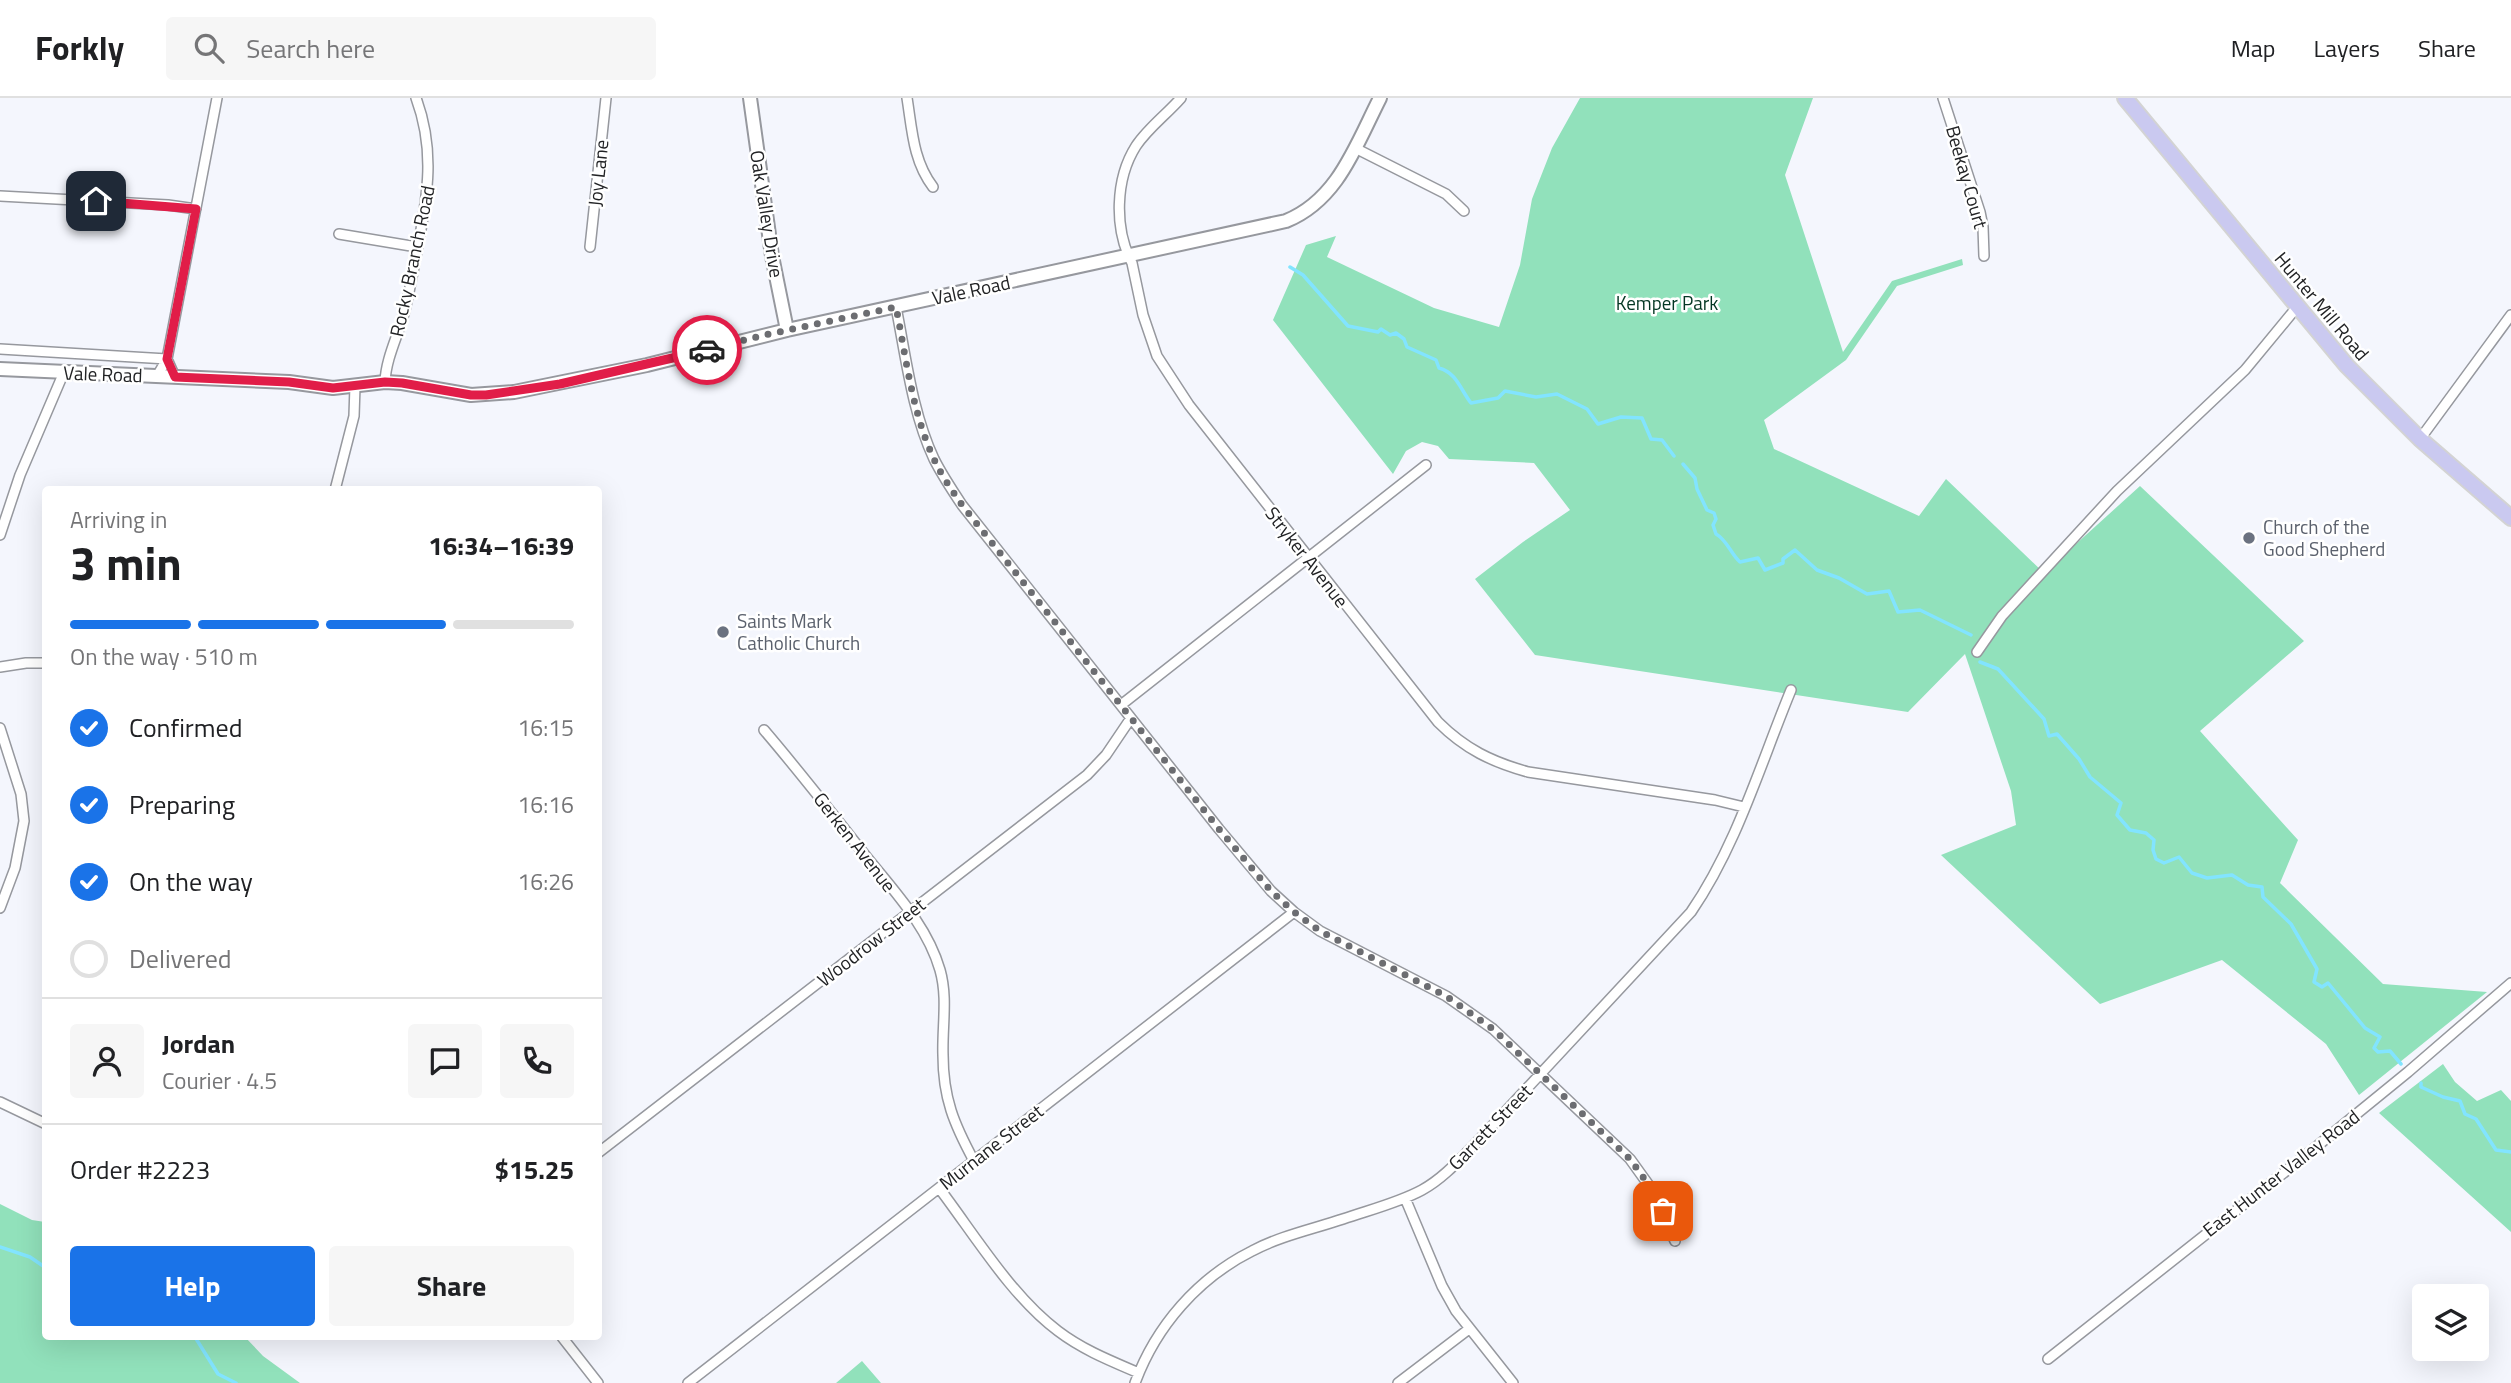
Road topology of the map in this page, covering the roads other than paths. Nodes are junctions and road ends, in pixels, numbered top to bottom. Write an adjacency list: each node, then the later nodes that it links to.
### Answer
1 (217, 98): 13 (street)
2 (416, 98): 16 (street, Rocky Branch Road)
3 (606, 98): 17 (street, Joy Lane)
4 (750, 98): 23 (main road, Oak Valley Drive)
5 (908, 98): 11 (street)
6 (1181, 98): 18 (street, Stryker Avenue)
7 (1380, 98): 10 (main road, Vale Road)
8 (1943, 98): 19 (street, Beekay Court)
9 (2125, 98): 21 (main road, Hunter Mill Road)
10 (1354, 148): 14 (street); 18 (main road, Vale Road)
11 (933, 187)
12 (0, 195): 13 (street)
13 (196, 209): 25 (street)
14 (1464, 211)
15 (339, 234): 16 (street)
16 (417, 247): 30 (street, Rocky Branch Road)
17 (590, 247)
18 (1128, 255): 20 (main road, Vale Road); 37 (street, Stryker Avenue)
19 (1984, 256)
20 (896, 307): 23 (main road, Vale Road); 42 (street)
21 (2297, 307): 32 (main road, Hunter Mill Road); 38 (street)
22 (2511, 315): 32 (street)
23 (787, 330): 30 (main road, Vale Road)
24 (0, 349): 25 (street)
25 (167, 359): 28 (street); 29 (street)
26 (0, 369): 27 (main road, Vale Road)
27 (64, 372): 28 (main road, Vale Road); 36 (street)
28 (157, 376): 29 (main road, Vale Road)
29 (175, 377): 31 (main road, Vale Road)
30 (385, 382): 31 (main road, Vale Road)
31 (355, 386): 34 (street)
32 (2420, 439): 35 (main road, Hunter Mill Road)
33 (1426, 465): 37 (street)
34 (336, 486)
35 (2511, 518)
36 (0, 535)
37 (1308, 558): 42 (street); 46 (street, Stryker Avenue)
38 (1977, 652)
39 (42, 663): 40 (street)
40 (0, 667)
41 (1791, 690): 46 (street, Garrett Street)
42 (1121, 705): 43 (street)
43 (1131, 718): 48 (street, Woodrow Street); 49 (street)
44 (0, 728): 47 (street)
45 (764, 730): 48 (street, Gerken Avenue)
46 (1744, 807): 51 (street, Garrett Street)
47 (0, 908)
48 (910, 912): 54 (street, Woodrow Street); 55 (street, Gerken Avenue)
49 (1294, 912): 51 (street); 55 (street, Murnane Street)
50 (2511, 983): 61 (street, East Hunter Valley Road)
51 (1541, 1075): 57 (street, Garrett Street); 58 (street)
52 (0, 1102): 53 (street)
53 (42, 1122)
54 (602, 1150)
55 (974, 1161): 56 (street, Murnane Street)
56 (939, 1188): 62 (street); 64 (street, Murnane Street)
57 (1405, 1198): 59 (street); 62 (street, Garrett Street)
58 (1675, 1241)
59 (1469, 1329): 65 (street); 66 (street)
60 (564, 1340): 63 (street)
61 (2048, 1359)
62 (1137, 1378)
63 (598, 1383)
64 (688, 1383)
65 (1398, 1383)
66 (1513, 1383)

